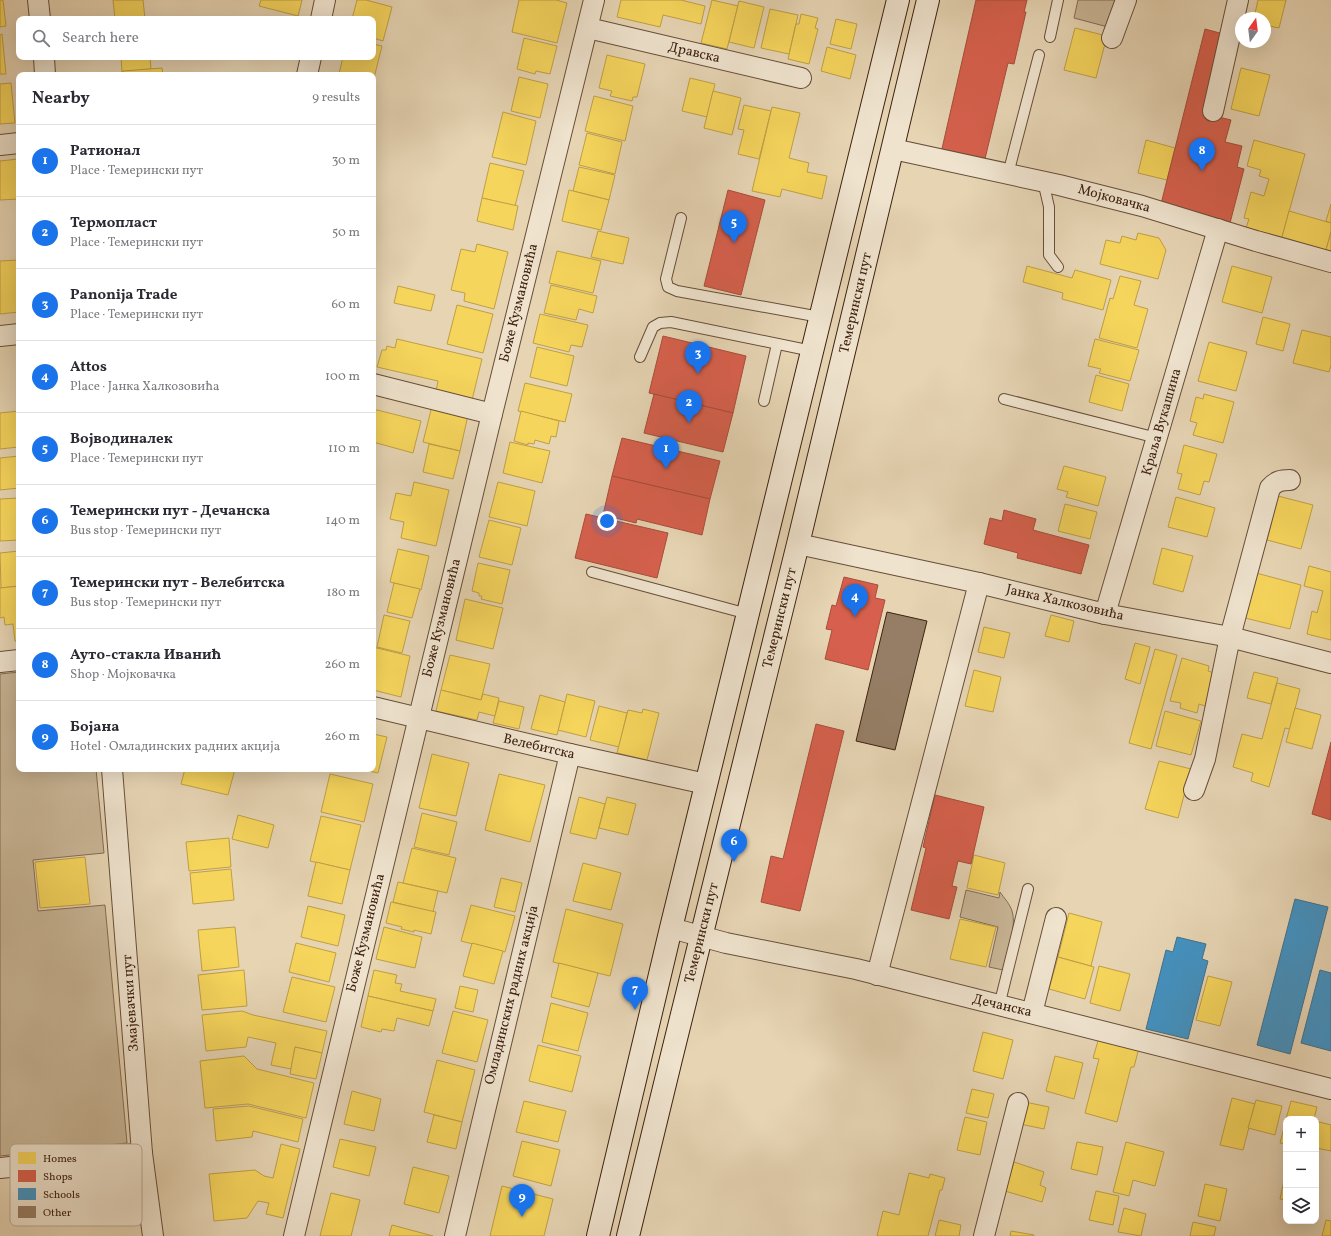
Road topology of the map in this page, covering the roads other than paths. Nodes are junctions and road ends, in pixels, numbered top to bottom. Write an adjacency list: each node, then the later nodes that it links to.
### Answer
1 (38, 0): 9 (street)
2 (326, 0): 10 (street)
3 (594, 0): 11 (street, Боже Кузмановића)
4 (898, 0): 30 (main road)
5 (928, 0): 23 (main road, Темерински пут)
6 (1058, 0): 12 (lane)
7 (1126, 0): 13 (street)
8 (1238, 0): 20 (street)
9 (40, 16)
10 (322, 16)
11 (588, 28): 19 (street, Дравска); 39 (street, Боже Кузмановића)
12 (1050, 37)
13 (1112, 38)
14 (1040, 55): 24 (lane)
15 (44, 60): 17 (street)
16 (310, 60): 18 (street)
17 (46, 72)
18 (308, 72)
19 (800, 78)
20 (1213, 111)
21 (16, 143): 22 (street)
22 (0, 145)
23 (893, 149): 24 (street, Мојковачка); 42 (main road, Темерински пут)
24 (1008, 174): 25 (street, Мојковачка)
25 (1043, 181): 27 (street, Мојковачка); 29 (lane)
26 (680, 218): 30 (lane)
27 (1218, 229): 28 (street, Мојковачка); 40 (street, Краља Вукашина)
28 (1331, 262)
29 (1058, 267)
30 (820, 316): 34 (main road)
31 (16, 334): 32 (street)
32 (0, 336)
33 (777, 344): 34 (lane); 35 (lane); 38 (lane)
34 (812, 351): 45 (main road)
35 (640, 356)
36 (376, 385): 39 (street)
37 (1004, 399): 40 (lane)
38 (764, 401)
39 (492, 414): 52 (street, Боже Кузмановића)
40 (1157, 438): 46 (street, Краља Вукашина)
41 (1290, 480): 47 (street)
42 (798, 544): 44 (street, Јанка Халкозовића); 60 (main road, Темерински пут)
43 (592, 572): 45 (lane)
44 (979, 582): 46 (street, Јанка Халкозовића); 61 (street)
45 (748, 614): 55 (main road)
46 (1105, 614): 47 (street, Јанка Халкозовића)
47 (1230, 637): 50 (street, Јанка Халкозовића); 56 (street)
48 (16, 660): 49 (street)
49 (0, 662)
50 (1331, 663)
51 (376, 708): 52 (street, Велебитска)
52 (418, 718): 53 (street, Велебитска); 71 (street, Боже Кузмановића)
53 (570, 754): 55 (street, Велебитска); 72 (street, Омладинских радних акција)
54 (112, 772): 66 (street, Змајевачки пут)
55 (706, 784): 59 (main road)
56 (1194, 790)
57 (1028, 890): 62 (lane)
58 (1056, 918): 63 (street)
59 (671, 928): 60 (street, Дечанска); 73 (main road)
60 (701, 936): 61 (street, Дечанска); 74 (main road, Темерински пут)
61 (877, 975): 62 (street, Дечанска)
62 (999, 1006): 63 (street, Дечанска)
63 (1032, 1013): 64 (street, Дечанска)
64 (1331, 1089)
65 (1018, 1103): 75 (street)
66 (141, 1144)
67 (142, 1152): 70 (street, Змајевачки пут)
68 (10, 1167): 69 (street)
69 (0, 1168)
70 (153, 1236)
71 (294, 1236)
72 (455, 1236)
73 (598, 1236)
74 (628, 1236)
75 (984, 1236)

